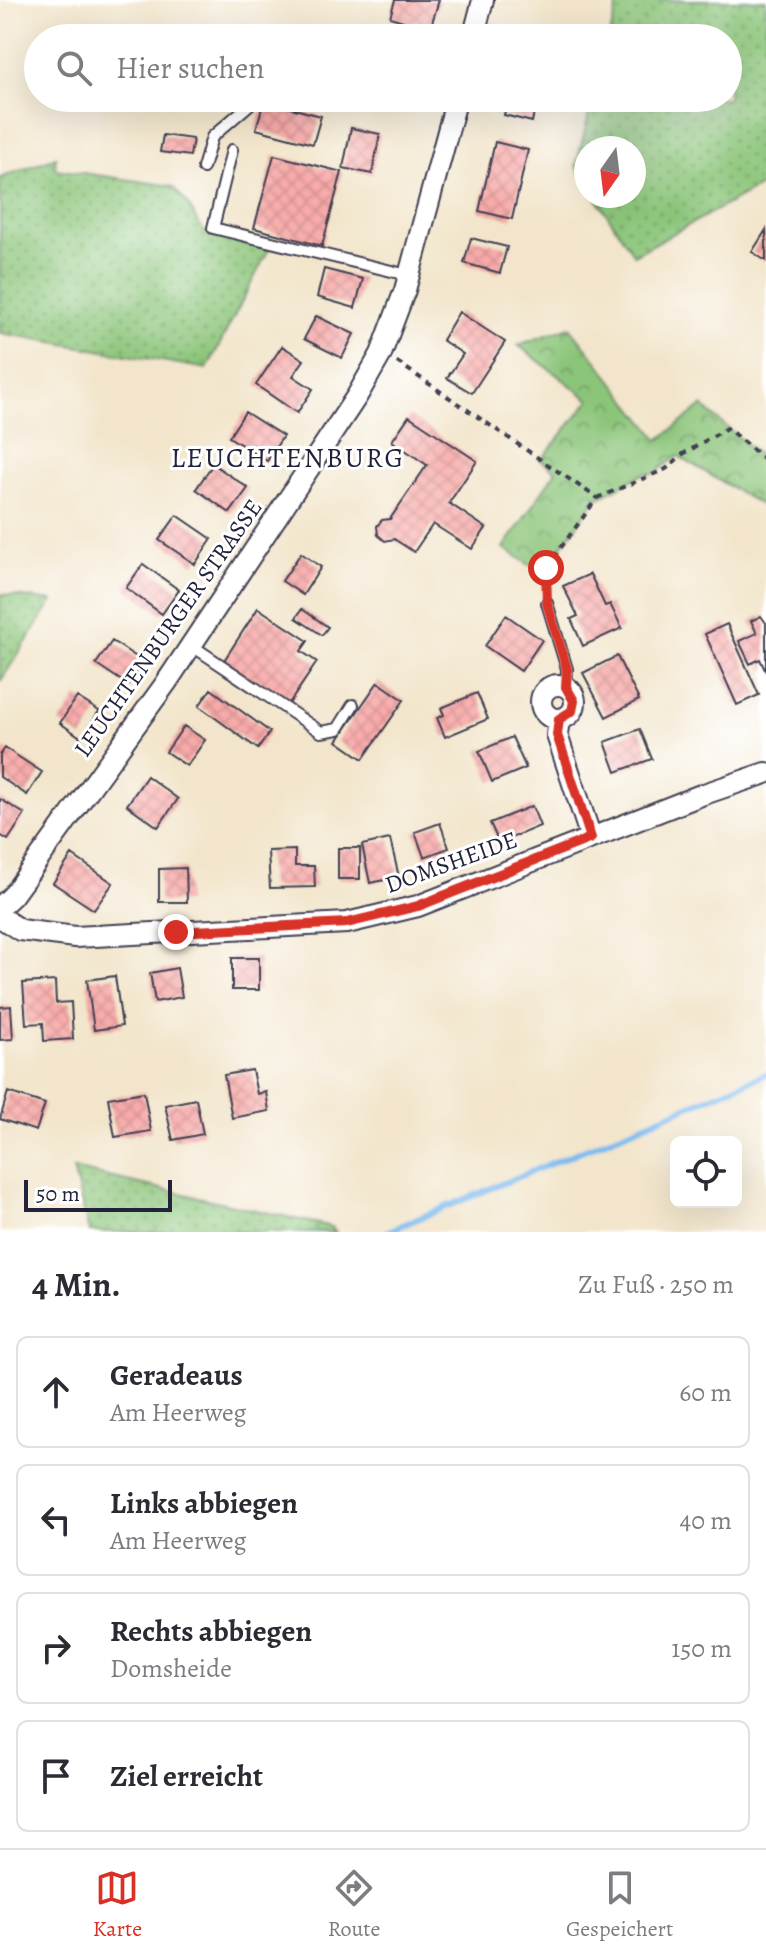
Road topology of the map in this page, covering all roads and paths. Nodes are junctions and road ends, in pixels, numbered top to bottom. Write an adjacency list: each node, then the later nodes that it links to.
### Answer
1 (483, 0): 2 (street)
2 (477, 24)
3 (241, 112): 6 (lane)
4 (453, 112): 7 (street, LEUCHTENBURGER STRASSE)
5 (232, 150): 7 (lane)
6 (203, 168)
7 (408, 275): 12 (street, LEUCHTENBURGER STRASSE)
8 (398, 363): 10 (path)
9 (766, 461): 10 (path)
10 (597, 498): 11 (path)
11 (547, 603): 13 (lane)
12 (191, 645): 14 (lane); 17 (street, LEUCHTENBURGER STRASSE)
13 (566, 687): 16 (street)
14 (353, 705)
15 (766, 773): 16 (street, DOMSHEIDE)
16 (591, 838): 18 (street, DOMSHEIDE)
17 (0, 907)
18 (0, 917)

